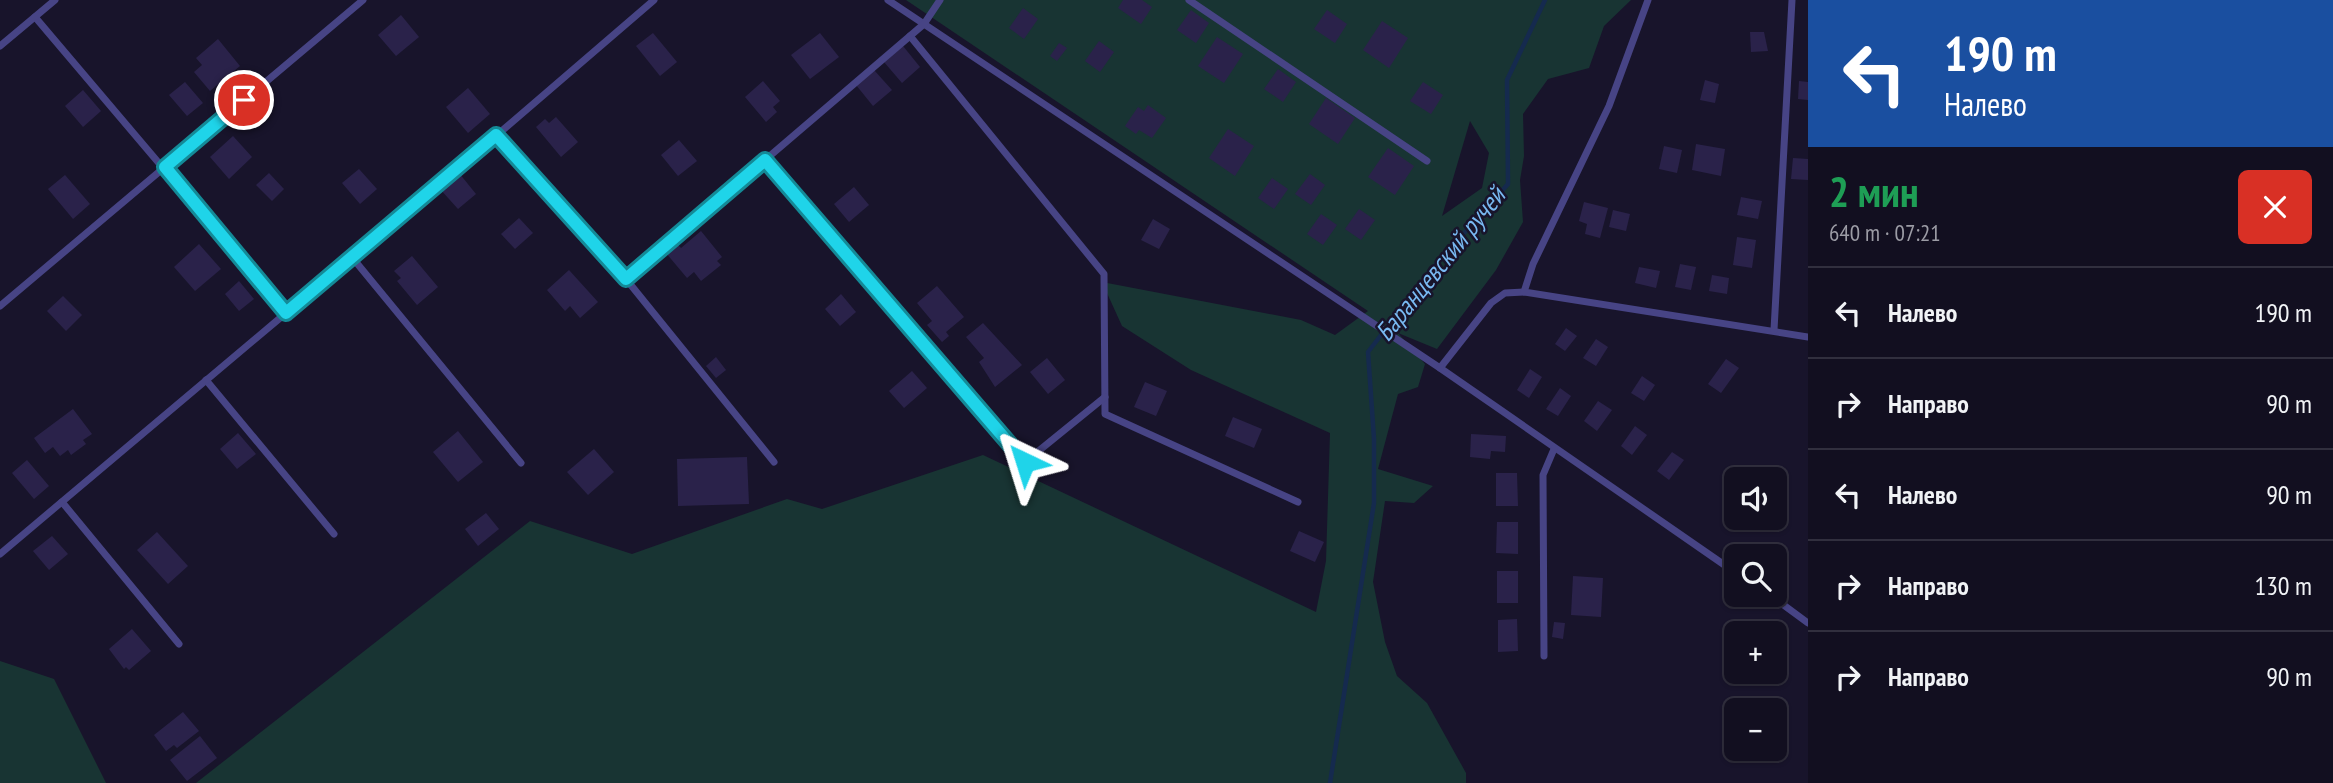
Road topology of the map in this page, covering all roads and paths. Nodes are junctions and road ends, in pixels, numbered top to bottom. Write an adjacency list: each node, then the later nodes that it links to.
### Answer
1 (55, 0): 9 (lane)
2 (363, 0): 16 (lane)
3 (654, 0): 13 (lane)
4 (888, 0): 10 (lane)
5 (940, 0): 10 (lane)
6 (1189, 0): 15 (lane)
7 (1648, 0): 19 (lane)
8 (1792, 0): 22 (lane)
9 (35, 17): 12 (lane); 16 (lane)
10 (924, 24): 11 (lane); 24 (lane)
11 (910, 36): 14 (lane); 26 (lane)
12 (0, 47)
13 (496, 135): 17 (lane); 18 (lane)
14 (765, 160): 18 (lane); 26 (lane)
15 (1427, 161)
16 (165, 167): 20 (lane); 21 (lane)
17 (351, 256): 21 (lane); 29 (lane)
18 (626, 279): 28 (lane)
19 (1524, 292): 22 (lane); 24 (lane)
20 (0, 306)
21 (286, 313): 25 (lane)
22 (1774, 330): 23 (lane)
23 (1808, 338)
24 (1440, 368): 27 (lane)
25 (206, 380): 30 (lane); 32 (lane)
26 (1105, 397): 31 (lane)
27 (1554, 449): 34 (lane); 38 (lane)
28 (774, 462)
29 (521, 463)
30 (62, 502): 33 (lane); 37 (lane)
31 (1298, 502)
32 (334, 534)
33 (0, 554)
34 (1724, 565)
35 (1786, 607): 36 (lane)
36 (1808, 623)
37 (179, 643)
38 (1544, 656)

